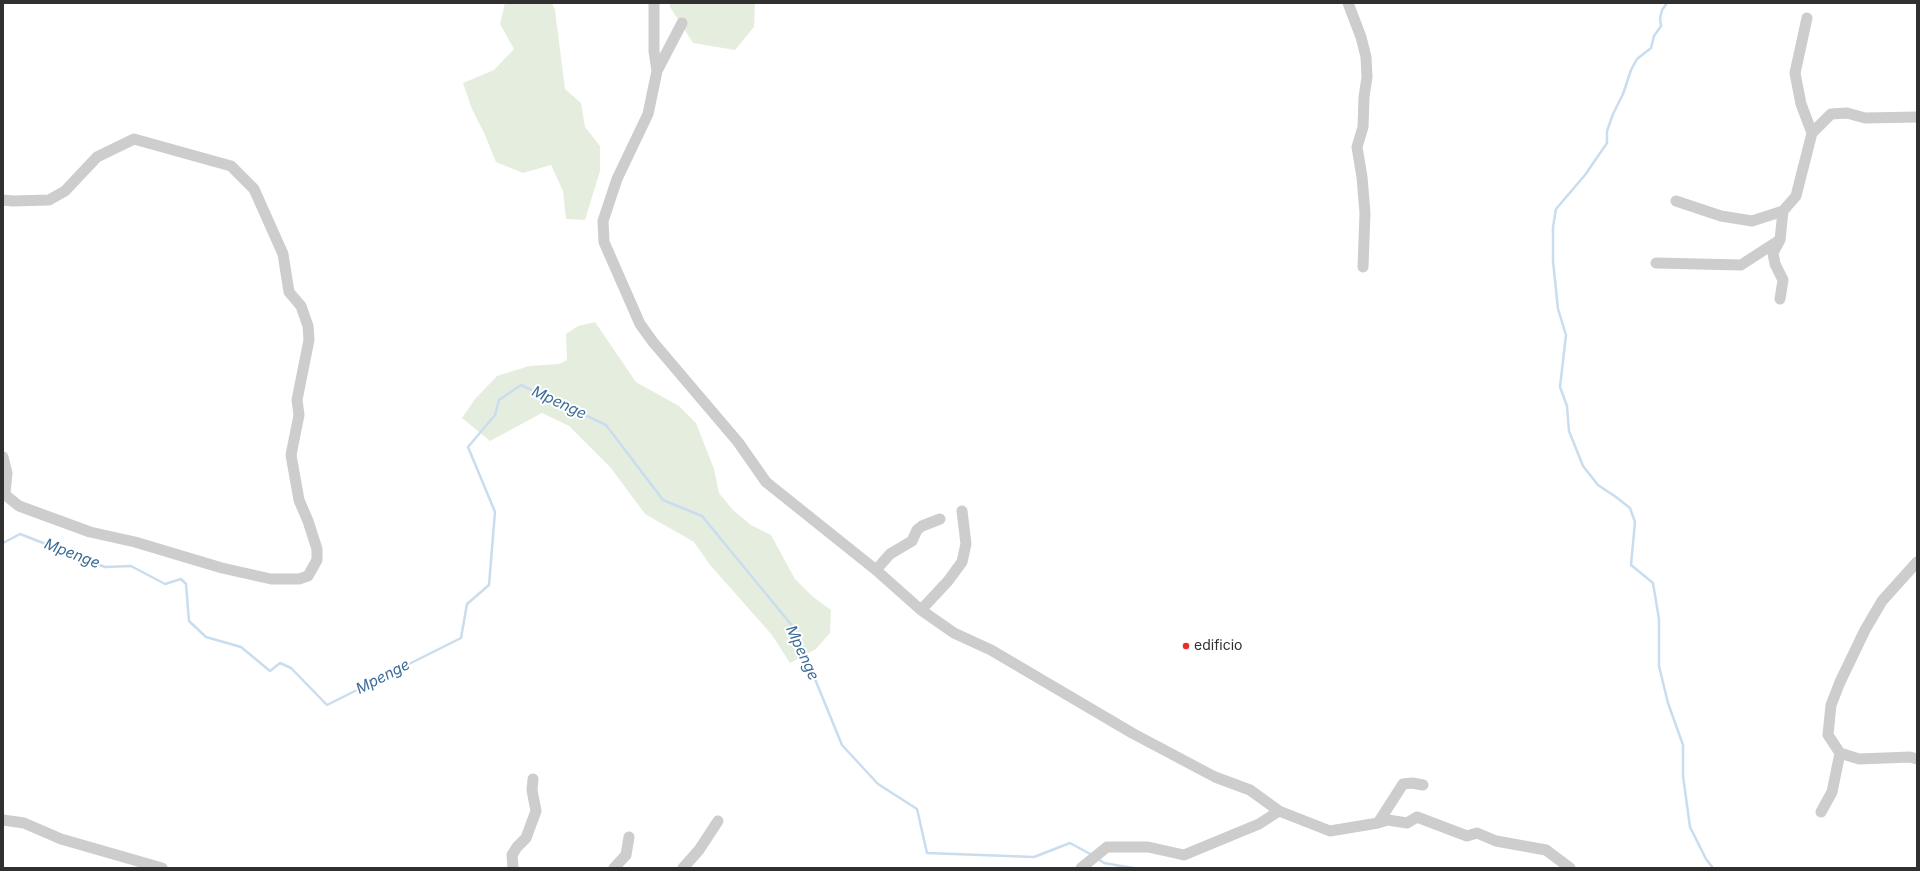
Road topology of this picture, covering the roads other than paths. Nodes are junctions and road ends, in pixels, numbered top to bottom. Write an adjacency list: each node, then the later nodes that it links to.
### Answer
1 (654, 3): 5 (street)
2 (1348, 3): 13 (street)
3 (1807, 18): 7 (street)
4 (682, 23): 5 (street)
5 (657, 71): 20 (street)
6 (1917, 117): 7 (street)
7 (1812, 133): 10 (street)
8 (3, 200): 16 (street)
9 (1676, 201): 10 (street)
10 (1783, 211): 11 (street)
11 (1780, 240): 12 (street); 14 (street)
12 (1656, 263)
13 (1363, 267)
14 (1780, 299)
15 (3, 457): 16 (street)
16 (4, 493)
17 (962, 511): 21 (street)
18 (940, 520): 20 (street)
19 (1917, 562): 22 (street)
20 (876, 570): 21 (street)
21 (921, 610): 26 (street)
22 (1840, 753): 23 (street); 27 (street)
23 (1917, 759)
24 (533, 779): 34 (street)
25 (1423, 786): 30 (street)
26 (1279, 811): 30 (street); 32 (street)
27 (1821, 812)
28 (3, 820): 33 (street)
29 (718, 821): 36 (street)
30 (1378, 823): 37 (street)
31 (629, 837): 35 (street)
32 (1082, 867)
33 (162, 868)
34 (513, 868)
35 (614, 868)
36 (683, 868)
37 (1570, 868)

